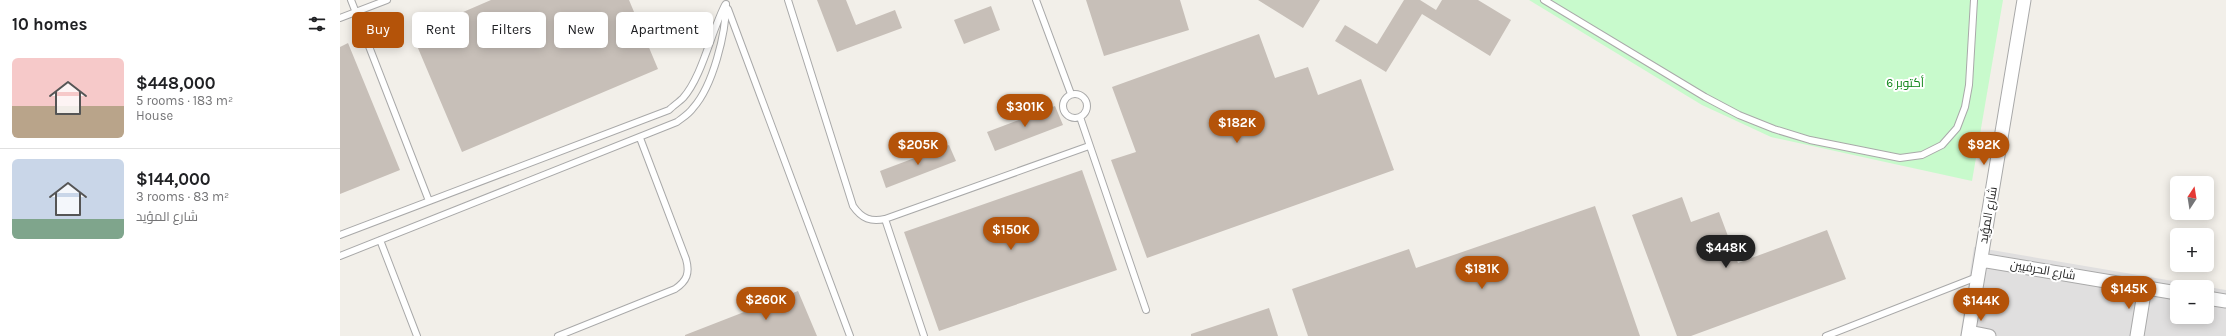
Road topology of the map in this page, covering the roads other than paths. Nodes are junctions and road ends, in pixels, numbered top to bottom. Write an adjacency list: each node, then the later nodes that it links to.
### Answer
1 (351, 0): 9 (lane)
2 (387, 0): 9 (lane)
3 (788, 0): 18 (lane)
4 (1036, 0): 13 (lane)
5 (1544, 0): 6 (lane)
6 (1974, 0)
7 (2024, 0): 22 (street, شارع المؤيد)
8 (725, 2): 15 (lane); 17 (lane); 32 (lane)
9 (355, 12)
10 (352, 13): 11 (lane)
11 (340, 18)
12 (369, 48): 17 (lane)
13 (1071, 94): 14 (lane); 14 (lane)
14 (1080, 117): 16 (lane)
15 (640, 138): 20 (lane); 31 (lane)
16 (1089, 146): 18 (lane); 28 (lane)
17 (429, 201): 19 (lane)
18 (885, 219): 33 (lane)
19 (340, 235)
20 (380, 240): 21 (lane); 30 (lane)
21 (340, 256)
22 (1981, 260): 23 (street, شارع المؤيد); 24 (street, شارع الحرفيين)
23 (1978, 277): 29 (street, شارع المؤيد); 34 (lane)
24 (2145, 287): 25 (street, شارع الحرفيين); 36 (street)
25 (2170, 292)
26 (2214, 299): 27 (street)
27 (2226, 301)
28 (1146, 310)
29 (1969, 334): 35 (street)
30 (417, 336)
31 (558, 336)
32 (850, 336)
33 (924, 336)
34 (1826, 336)
35 (1990, 336)
36 (2137, 336)

